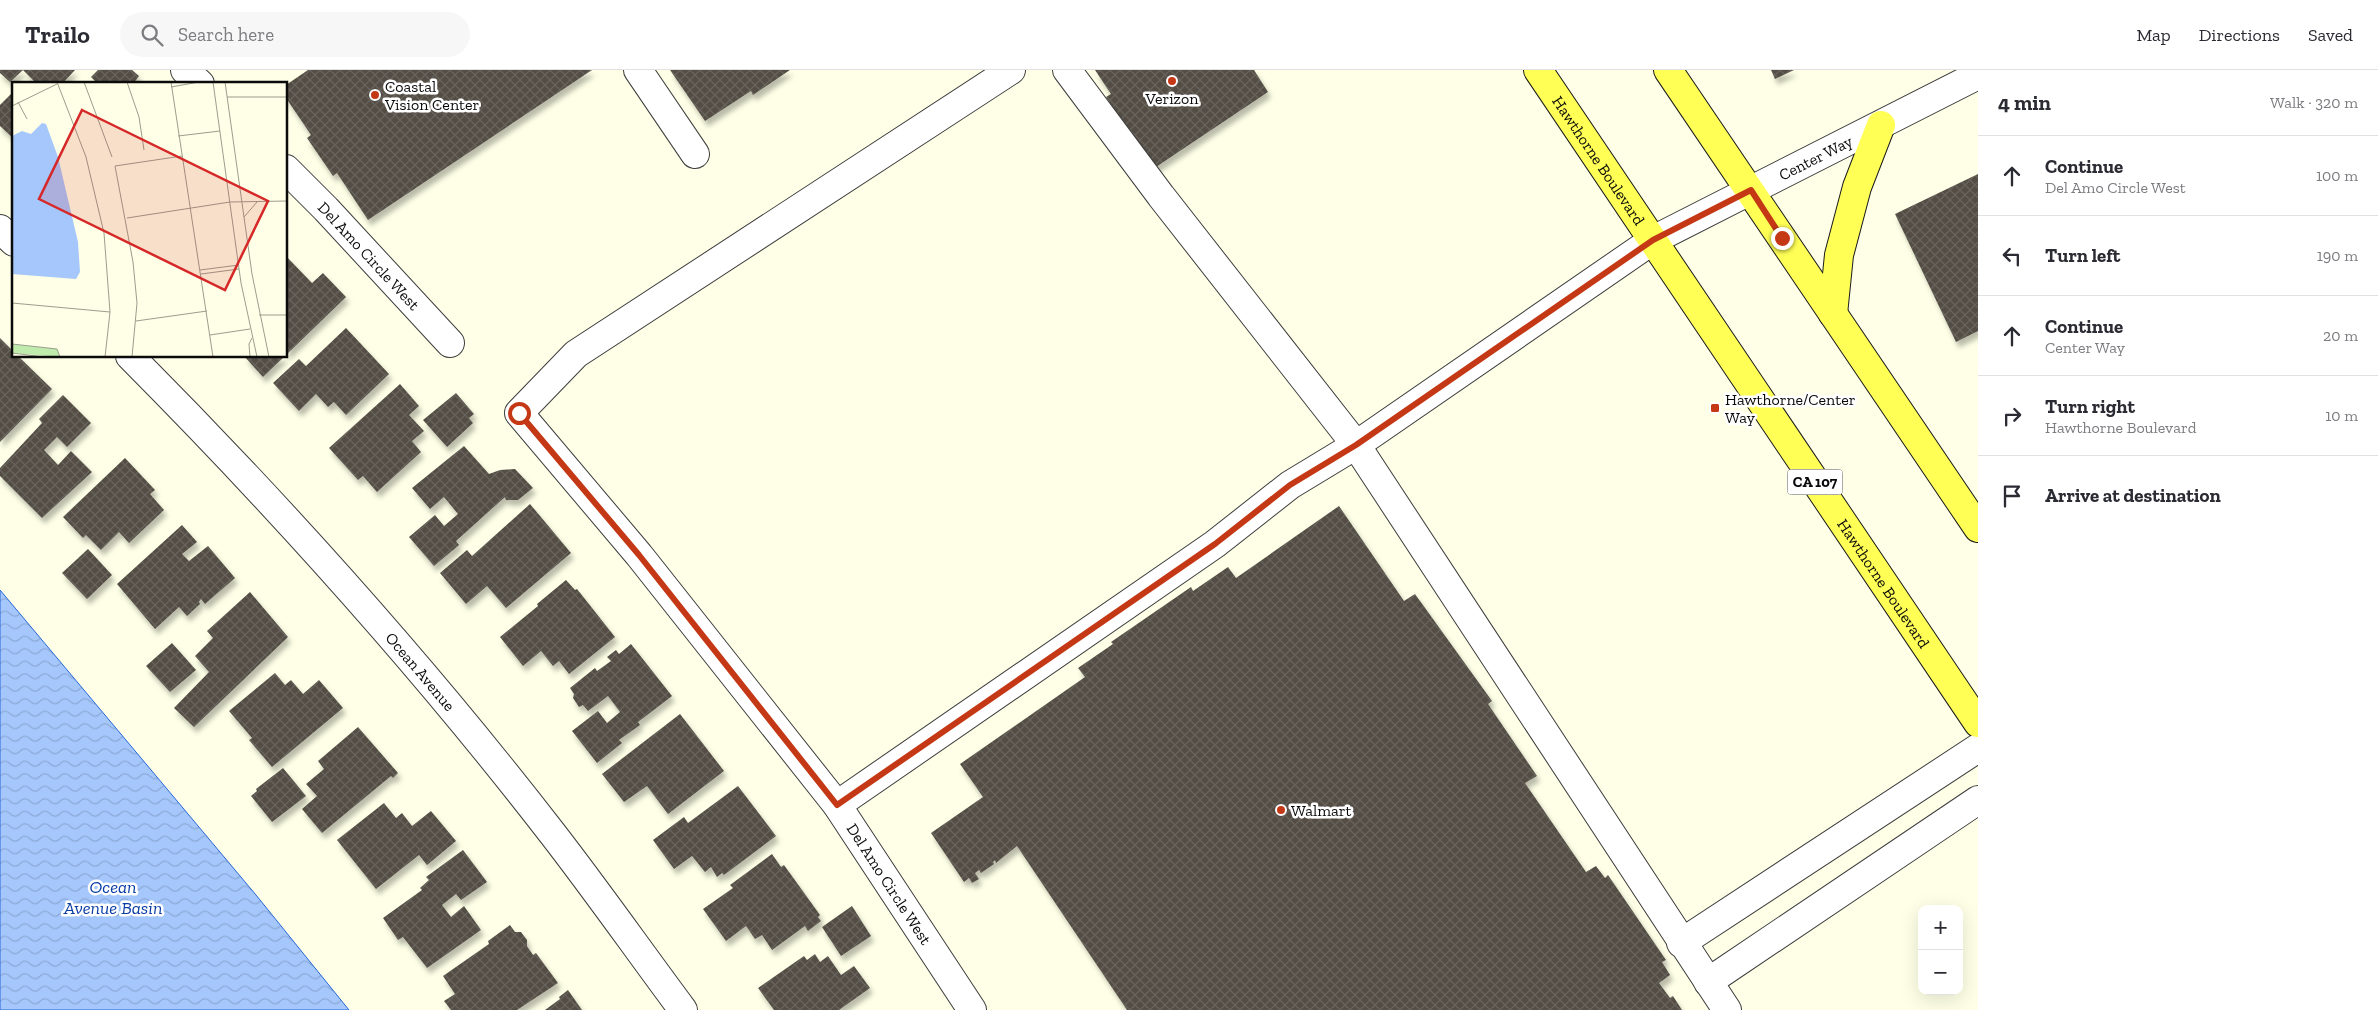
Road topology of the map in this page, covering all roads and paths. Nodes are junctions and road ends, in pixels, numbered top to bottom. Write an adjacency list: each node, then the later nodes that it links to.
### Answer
1 (185, 70): 8 (street)
2 (638, 70): 10 (street)
3 (1011, 70): 24 (street, Del Amo Circle West)
4 (1068, 70): 19 (street)
5 (1538, 70): 15 (main road, Hawthorne Boulevard / CA 107)
6 (1668, 70): 12 (main road)
7 (1978, 75): 9 (street, Center Way)
8 (198, 82)
9 (1881, 125): 12 (street, Center Way); 16 (main road)
10 (695, 154)
11 (288, 171): 17 (street, Del Amo Circle West)
12 (1751, 190): 15 (street, Center Way); 16 (main road)
13 (0, 229): 14 (street)
14 (12, 240)
15 (1653, 240): 19 (street, Center Way); 21 (main road, Hawthorne Boulevard / CA 107)
16 (1833, 314): 20 (main road)
17 (450, 343)
18 (132, 358): 27 (street, Ocean Avenue)
19 (1356, 445): 24 (street, Center Way); 25 (street)
20 (1978, 528)
21 (1978, 723)
22 (1978, 748): 25 (street)
23 (1978, 800): 26 (street)
24 (837, 805): 28 (street, Del Amo Circle West)
25 (1681, 943): 26 (street)
26 (1708, 982): 29 (street)
27 (682, 1010)
28 (972, 1010)
29 (1727, 1010)

